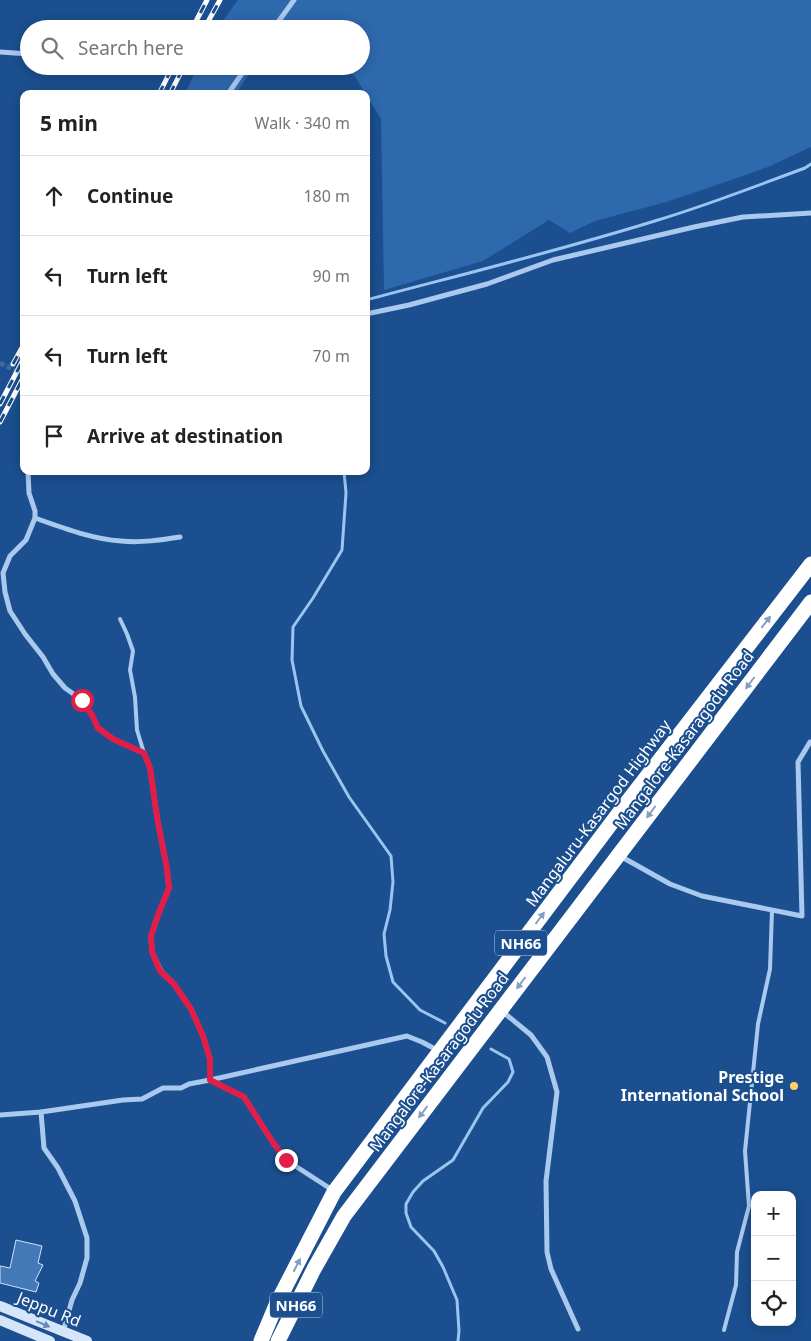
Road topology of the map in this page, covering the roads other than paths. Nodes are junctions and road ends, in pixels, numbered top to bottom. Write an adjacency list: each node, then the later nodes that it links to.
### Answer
1 (294, 0): 2 (street)
2 (280, 20)
3 (0, 52): 4 (street)
4 (20, 53)
5 (241, 75): 6 (street)
6 (231, 90)
7 (811, 213): 8 (street)
8 (370, 313)
9 (28, 475): 10 (street)
10 (35, 518): 11 (street); 16 (street)
11 (180, 537)
12 (811, 564): 20 (highway, Mangaluru-Kasargod Highway / NH66, one-way to 12)
13 (811, 602): 17 (highway, Mangalore-Kasaragodu Road / NH66, one-way to 17)
14 (120, 619): 16 (lane)
15 (811, 742): 18 (street)
16 (144, 753): 21 (street)
17 (618, 855): 18 (street); 19 (highway, Mangalore-Kasaragodu Road / NH66, one-way to 19)
18 (772, 910): 28 (lane)
19 (501, 1010): 27 (street); 33 (highway, Mangalore-Kasaragodu Road / NH66, one-way to 33)
20 (440, 1052): 21 (street); 24 (highway, Mangaluru-Kasargod Highway / NH66)
21 (210, 1080): 22 (street); 24 (street)
22 (41, 1112): 23 (street); 29 (street)
23 (0, 1115)
24 (334, 1192): 32 (highway, Mangaluru-Kasargod Highway / NH66, one-way to 24)
25 (0, 1306): 29 (street, Jeppu Rd, one-way to 29)
26 (0, 1320): 30 (street, Jeppu Rd)
27 (578, 1329)
28 (724, 1330)
29 (63, 1332): 31 (street, Jeppu Rd)
30 (50, 1341)
31 (87, 1341)
32 (261, 1341)
33 (278, 1341)

